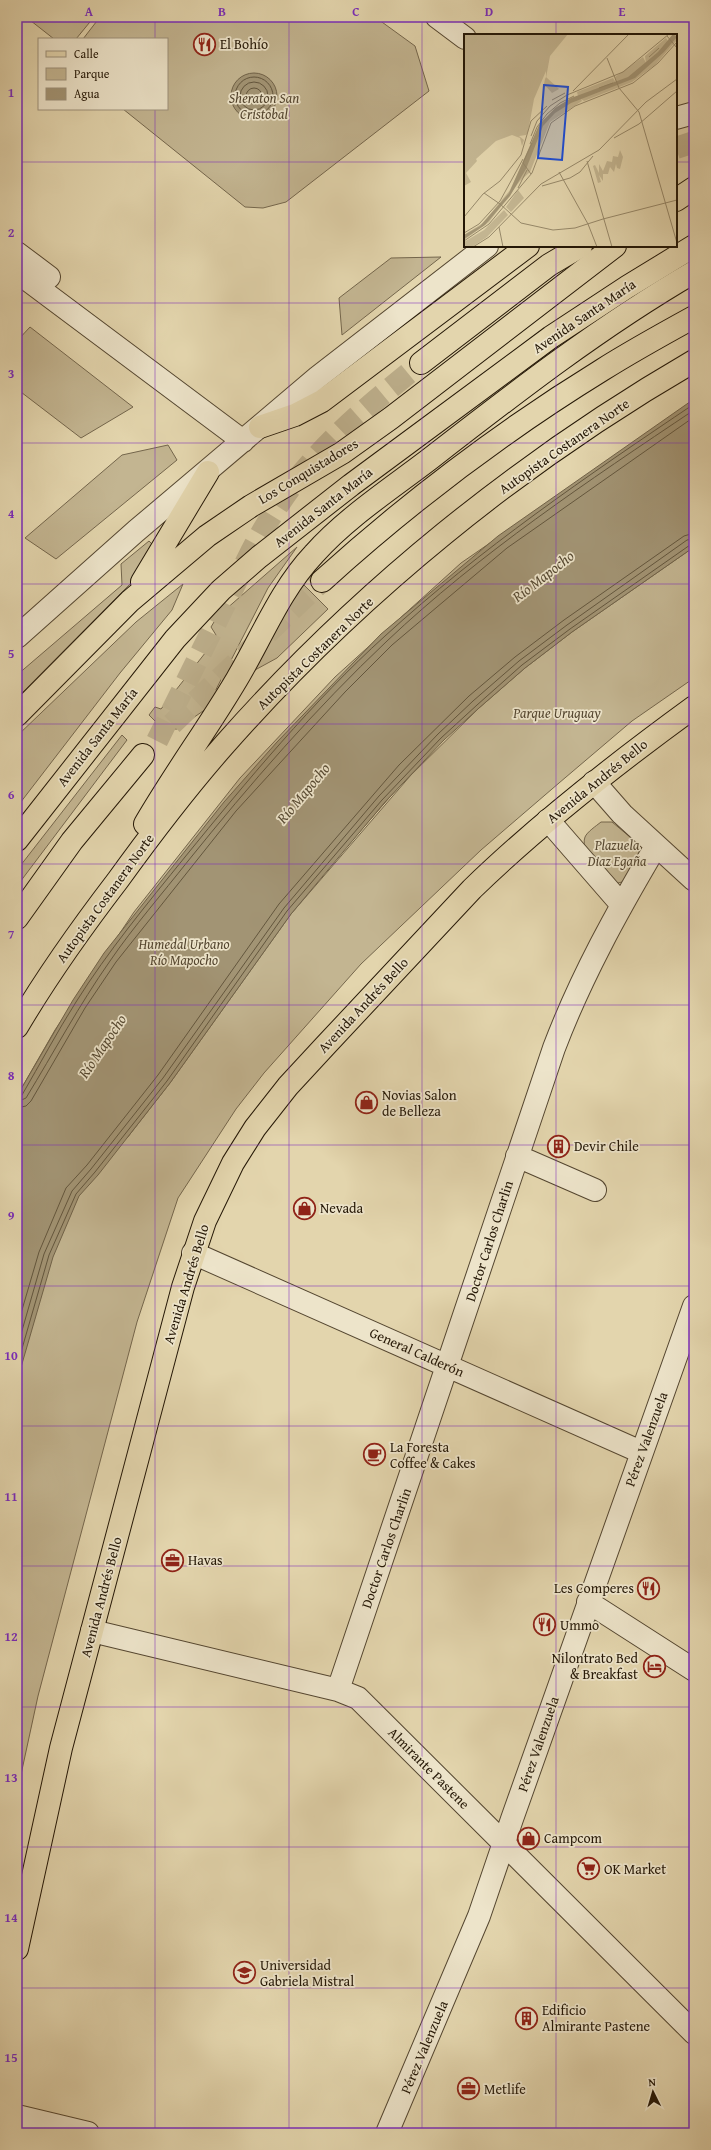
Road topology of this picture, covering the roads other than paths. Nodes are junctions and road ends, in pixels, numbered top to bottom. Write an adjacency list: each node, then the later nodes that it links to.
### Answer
1 (437, 17): 2 (street)
2 (464, 37)
3 (694, 113): 4 (street)
4 (677, 118)
5 (694, 188): 6 (main road)
6 (677, 199)
7 (694, 246): 30 (main road, Avenida Santa María)
8 (486, 247): 19 (street)
9 (527, 247): 19 (main road)
10 (579, 247): 17 (main road)
11 (614, 247): 23 (main road, Los Conquistadores)
12 (17, 253): 18 (street)
13 (17, 272): 18 (street)
14 (694, 272): 33 (main road)
15 (694, 317): 22 (main road)
16 (694, 361): 33 (main road, Autopista Costanera Norte)
17 (421, 363)
18 (173, 389): 20 (street)
19 (260, 426): 20 (street)
20 (243, 441): 21 (street)
21 (208, 472): 23 (main road); 24 (street)
22 (322, 581)
23 (130, 601): 26 (main road, Los Conquistadores)
24 (17, 637)
25 (694, 707): 28 (main road, Avenida Andrés Bello)
26 (17, 715)
27 (143, 755): 35 (main road)
28 (594, 782): 29 (main road, Avenida Andrés Bello); 31 (street)
29 (548, 820): 34 (street); 39 (main road, Avenida Andrés Bello)
30 (17, 840)
31 (656, 846): 32 (street); 34 (street, Doctor Carlos Charlin)
32 (694, 880)
33 (103, 900): 36 (main road, Autopista Costanera Norte)
34 (621, 904): 37 (street, Doctor Carlos Charlin)
35 (17, 918)
36 (17, 1027)
37 (517, 1156): 38 (street); 41 (street, Doctor Carlos Charlin)
38 (595, 1190)
39 (193, 1253): 41 (street, General Calderón); 44 (main road, Avenida Andrés Bello)
40 (693, 1310): 42 (street, Pérez Valenzuela)
41 (447, 1366): 42 (street, General Calderón); 46 (street, Doctor Carlos Charlin)
42 (641, 1452): 43 (street, Pérez Valenzuela)
43 (588, 1602): 45 (street); 47 (street, Pérez Valenzuela)
44 (92, 1632): 46 (street, Almirante Pastene); 48 (main road, Avenida Andrés Bello)
45 (694, 1670)
46 (338, 1690): 47 (street, Almirante Pastene)
47 (503, 1842): 49 (street, Almirante Pastene); 52 (street, Pérez Valenzuela)
48 (17, 1949)
49 (694, 2033)
50 (17, 2116): 51 (street)
51 (88, 2133)
52 (387, 2133)

